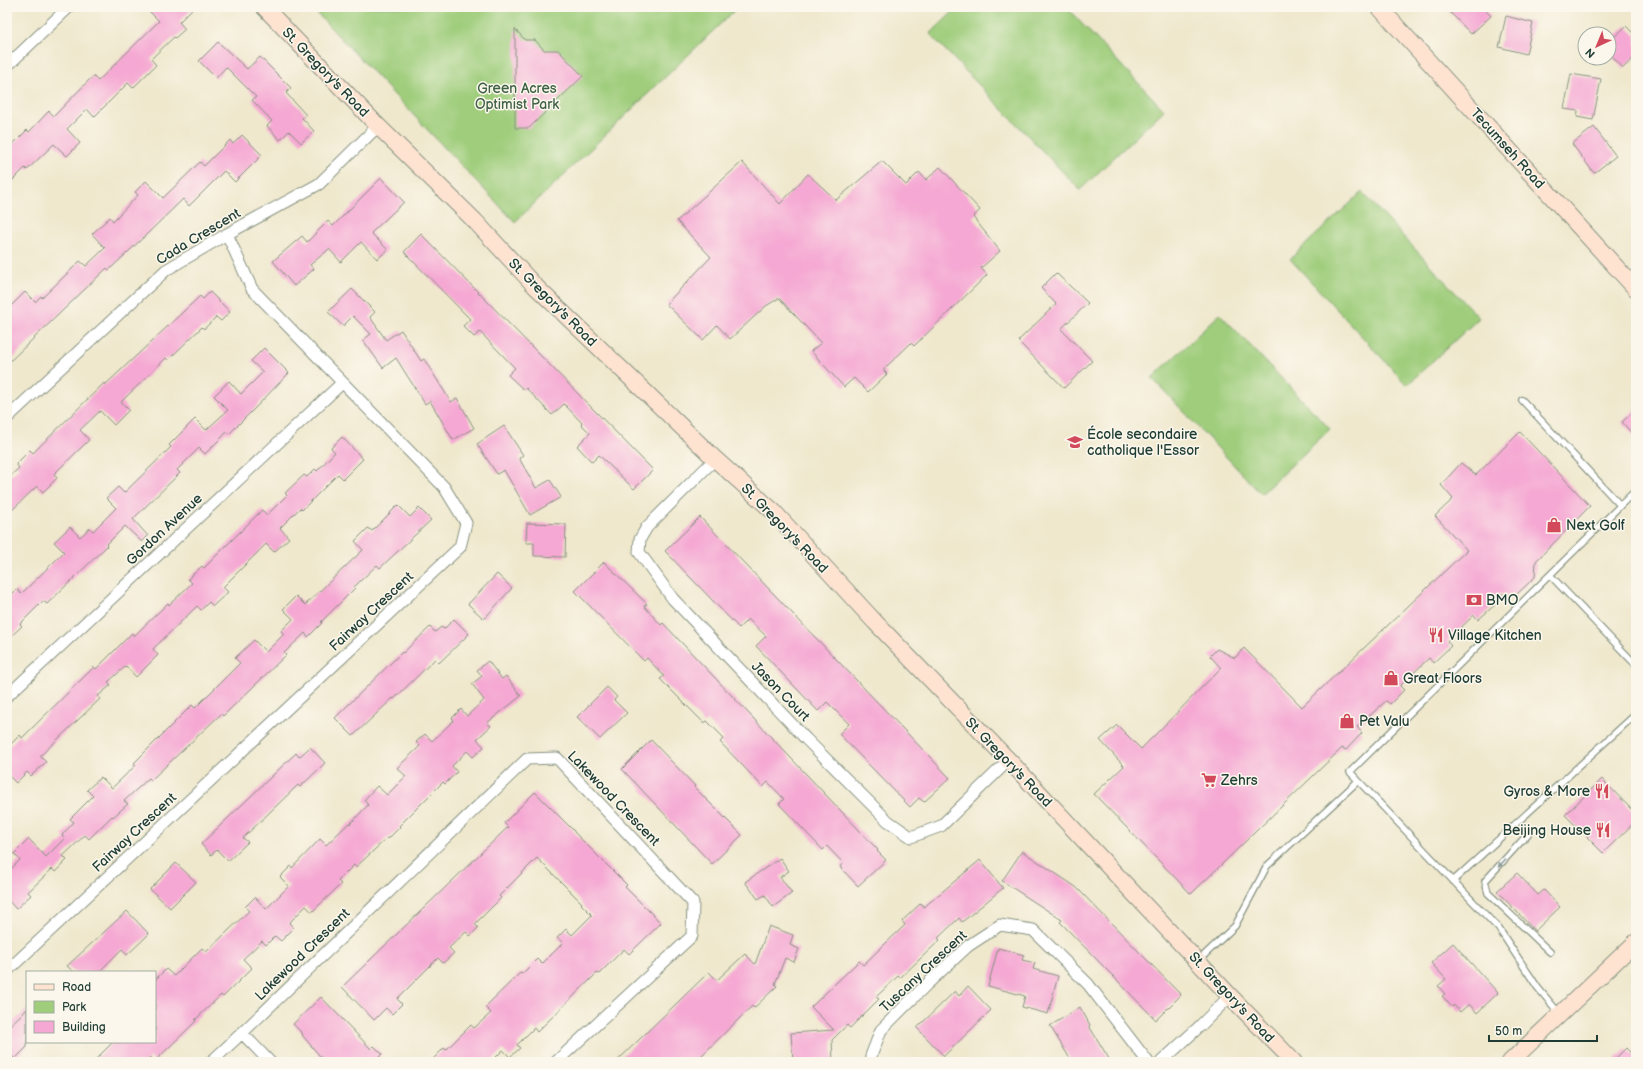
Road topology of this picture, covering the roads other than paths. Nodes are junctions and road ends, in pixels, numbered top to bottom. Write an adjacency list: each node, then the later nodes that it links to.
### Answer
1 (69, 7): 4 (street)
2 (264, 7): 5 (street, St. Gregory's Road)
3 (1379, 7): 7 (street, Tecumseh Road)
4 (7, 66)
5 (378, 126): 6 (street, Cada Crescent); 11 (street, St. Gregory's Road)
6 (227, 234): 8 (street, Fairway Crescent); 10 (street, Cada Crescent)
7 (1636, 289)
8 (342, 383): 16 (street, Gordon Avenue); 25 (street, Fairway Crescent)
9 (1522, 400): 13 (lane)
10 (7, 418)
11 (715, 459): 18 (street, St. Gregory's Road); 18 (street, Jason Court)
12 (1636, 490): 13 (lane)
13 (1620, 505): 14 (lane)
14 (1550, 575): 15 (lane); 19 (lane)
15 (1636, 665)
16 (7, 696)
17 (1636, 714): 21 (lane)
18 (1008, 761): 24 (street, St. Gregory's Road)
19 (1358, 781): 21 (lane); 24 (lane)
20 (1528, 834): 23 (lane, one-way to 23)
21 (1453, 881): 27 (lane)
22 (1636, 942): 27 (street)
23 (1550, 952)
24 (1198, 961): 26 (street, St. Gregory's Road)
25 (7, 971)
26 (1230, 996): 34 (street); 35 (street, St. Gregory's Road)
27 (1560, 1014): 36 (street)
28 (242, 1033): 29 (street, Lakewood Crescent); 30 (street); 31 (street, Lakewood Crescent)
29 (211, 1062)
30 (270, 1062)
31 (556, 1062)
32 (871, 1062): 33 (street, Tuscany Crescent)
33 (1148, 1062)
34 (1161, 1062)
35 (1294, 1062)
36 (1510, 1062)

